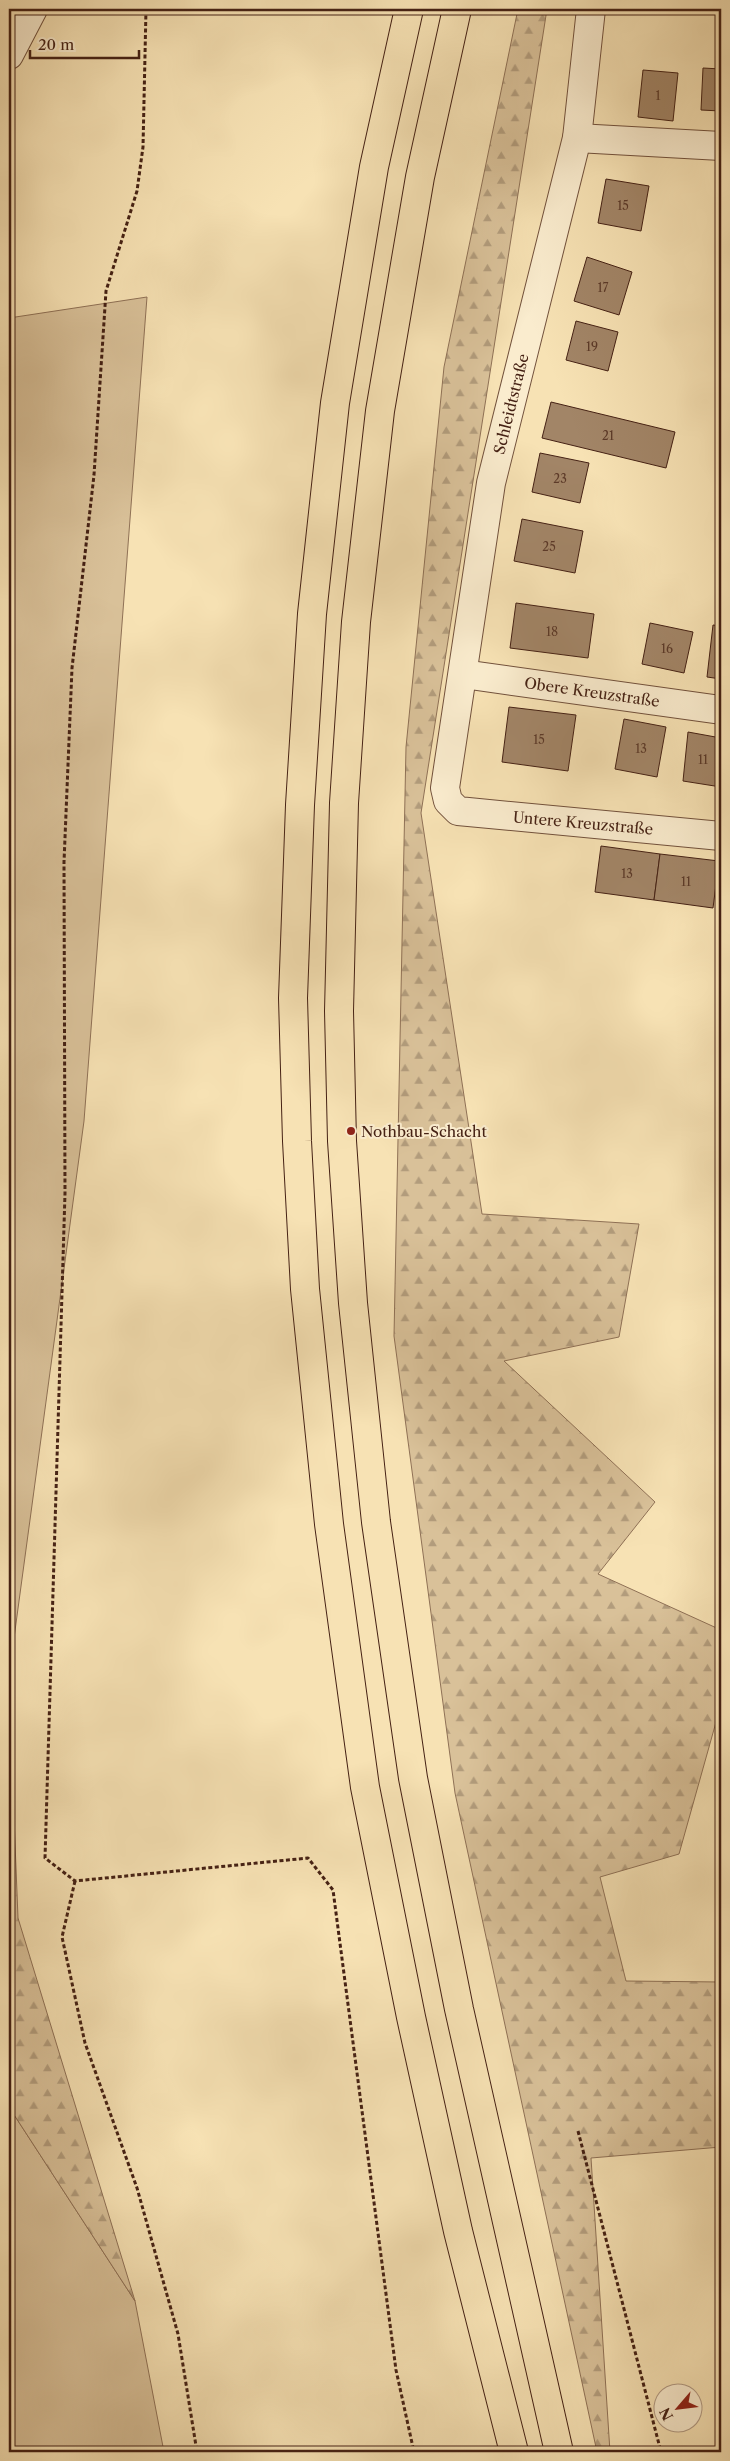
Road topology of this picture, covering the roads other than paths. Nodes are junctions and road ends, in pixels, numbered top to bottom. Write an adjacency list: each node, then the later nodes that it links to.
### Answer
1 (33, 9): 5 (street)
2 (409, 9): 12 (highway)
3 (457, 9): 13 (highway)
4 (591, 9): 6 (street, Schleidtstraße)
5 (9, 55)
6 (578, 138): 7 (street); 8 (street, Schleidtstraße)
7 (721, 146)
8 (462, 674): 9 (street, Obere Kreuzstraße); 10 (street, Schleidtstraße)
9 (721, 710)
10 (448, 801): 11 (street, Untere Kreuzstraße)
11 (721, 836)
12 (514, 2452)
13 (559, 2452)

